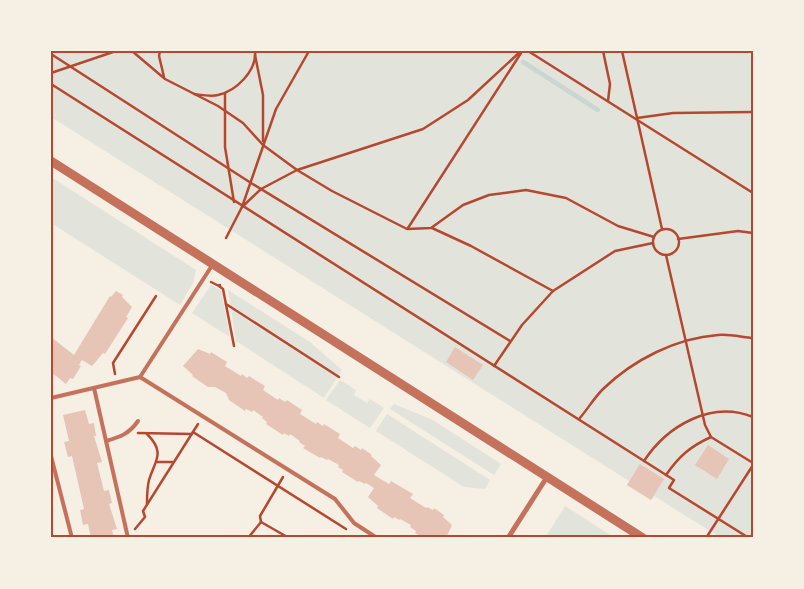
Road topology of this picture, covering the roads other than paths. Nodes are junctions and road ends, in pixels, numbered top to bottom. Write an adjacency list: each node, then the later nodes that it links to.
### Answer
1 (51, 161): 2 (street)
2 (213, 264): 3 (lane); 9 (street)
3 (140, 376): 4 (lane); 12 (lane)
4 (94, 388): 5 (lane); 7 (lane)
5 (51, 398)
6 (138, 421): 7 (lane)
7 (106, 441): 10 (lane)
8 (51, 456): 11 (lane)
9 (547, 476): 13 (street); 14 (street)
10 (128, 537)
11 (72, 538)
12 (377, 538)
13 (508, 538)
14 (643, 538)

